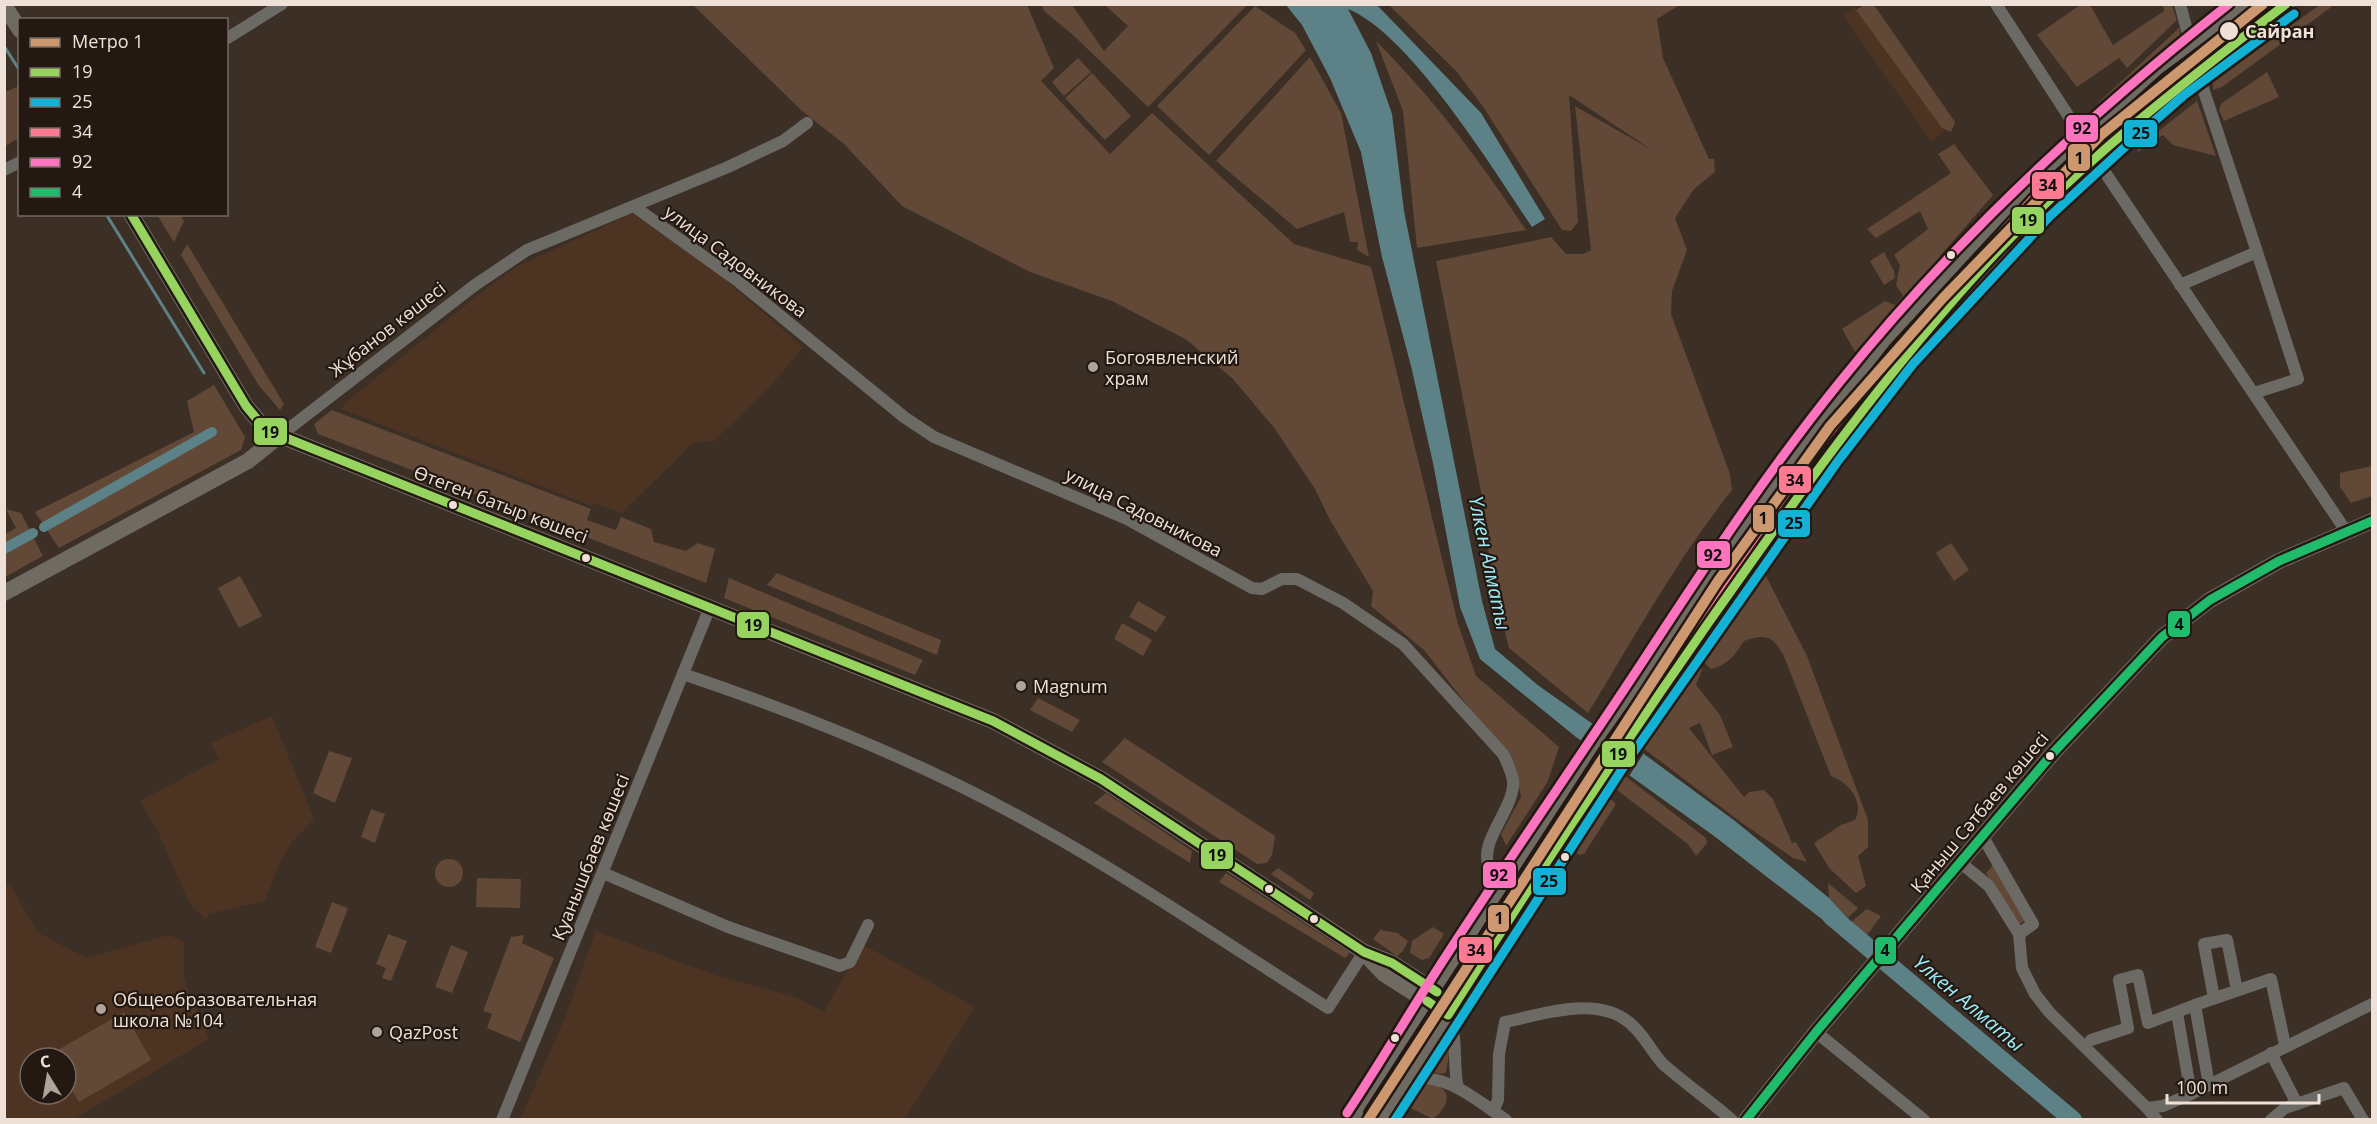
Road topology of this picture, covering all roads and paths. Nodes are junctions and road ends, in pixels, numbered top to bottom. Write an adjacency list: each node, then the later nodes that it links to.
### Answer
1 (282, 4): 8 (street)
2 (1996, 4): 12 (street)
3 (2180, 4): 9 (street)
4 (2249, 4): 9 (main road)
5 (2287, 4): 10 (main road)
6 (4, 5): 7 (main road)
7 (18, 27)
8 (228, 38)
9 (2192, 49): 12 (main road)
10 (2197, 70): 13 (main road); 18 (street)
11 (807, 123): 16 (street, Жұбанов көшесі)
12 (2084, 140): 13 (street); 30 (main road)
13 (2095, 158): 19 (street); 40 (main road)
14 (18, 163): 15 (street)
15 (4, 170)
16 (634, 207): 21 (street, Жұбанов көшесі); 30 (street, улица Садовникова)
17 (132, 216): 21 (main road, Өтеген батыр көшесі)
18 (2257, 252): 19 (street); 20 (street)
19 (2180, 285): 20 (street)
20 (2254, 393): 23 (street)
21 (278, 437): 24 (main road, Жұбанов көшесі); 25 (main road, Өтеген батыр көшесі)
22 (2373, 521): 23 (main road, Қаныш Сәтбаев көшесі)
23 (2346, 531): 27 (main road, Қаныш Сәтбаев көшесі)
24 (4, 593)
25 (710, 607): 26 (street, Қуанышбаев көшесі); 33 (main road, Өтеген батыр көшесі)
26 (683, 674): 29 (street, Қуанышбаев көшесі); 33 (street)
27 (1983, 837): 28 (main road, Қаныш Сәтбаев көшесі); 32 (street)
28 (1961, 863): 32 (street); 43 (main road, Қаныш Сәтбаев көшесі)
29 (603, 873): 31 (street); 54 (street, Қуанышбаев көшесі)
30 (1504, 890): 35 (main road)
31 (868, 925)
32 (2019, 934): 52 (street)
33 (1364, 952): 35 (main road)
34 (2237, 990): 36 (street); 36 (street); 45 (street)
35 (1433, 998): 40 (main road); 55 (main road)
36 (2214, 998): 38 (street)
37 (2373, 1004): 45 (street)
38 (2195, 1005): 39 (street); 48 (street)
39 (2177, 1013): 41 (street); 50 (street)
40 (1448, 1015): 47 (main road); 49 (street)
41 (2148, 1023): 42 (street); 42 (street)
42 (2128, 1028): 44 (street)
43 (1816, 1032): 59 (main road, Қаныш Сәтбаев көшесі); 60 (street)
44 (2091, 1040)
45 (2285, 1046): 46 (street)
46 (2271, 1053): 48 (street); 51 (street)
47 (1408, 1078): 49 (street); 56 (main road)
48 (2209, 1085): 50 (street)
49 (1458, 1088): 53 (street)
50 (2191, 1094): 52 (street)
51 (2297, 1104): 62 (street); 63 (street)
52 (2147, 1108): 61 (street)
53 (1492, 1111): 57 (street); 58 (street)
54 (502, 1119)
55 (1357, 1119)
56 (1380, 1119)
57 (1506, 1119)
58 (1732, 1119)
59 (1746, 1119)
60 (1924, 1119)
61 (2157, 1119)
62 (2271, 1119)
63 (2363, 1119)

